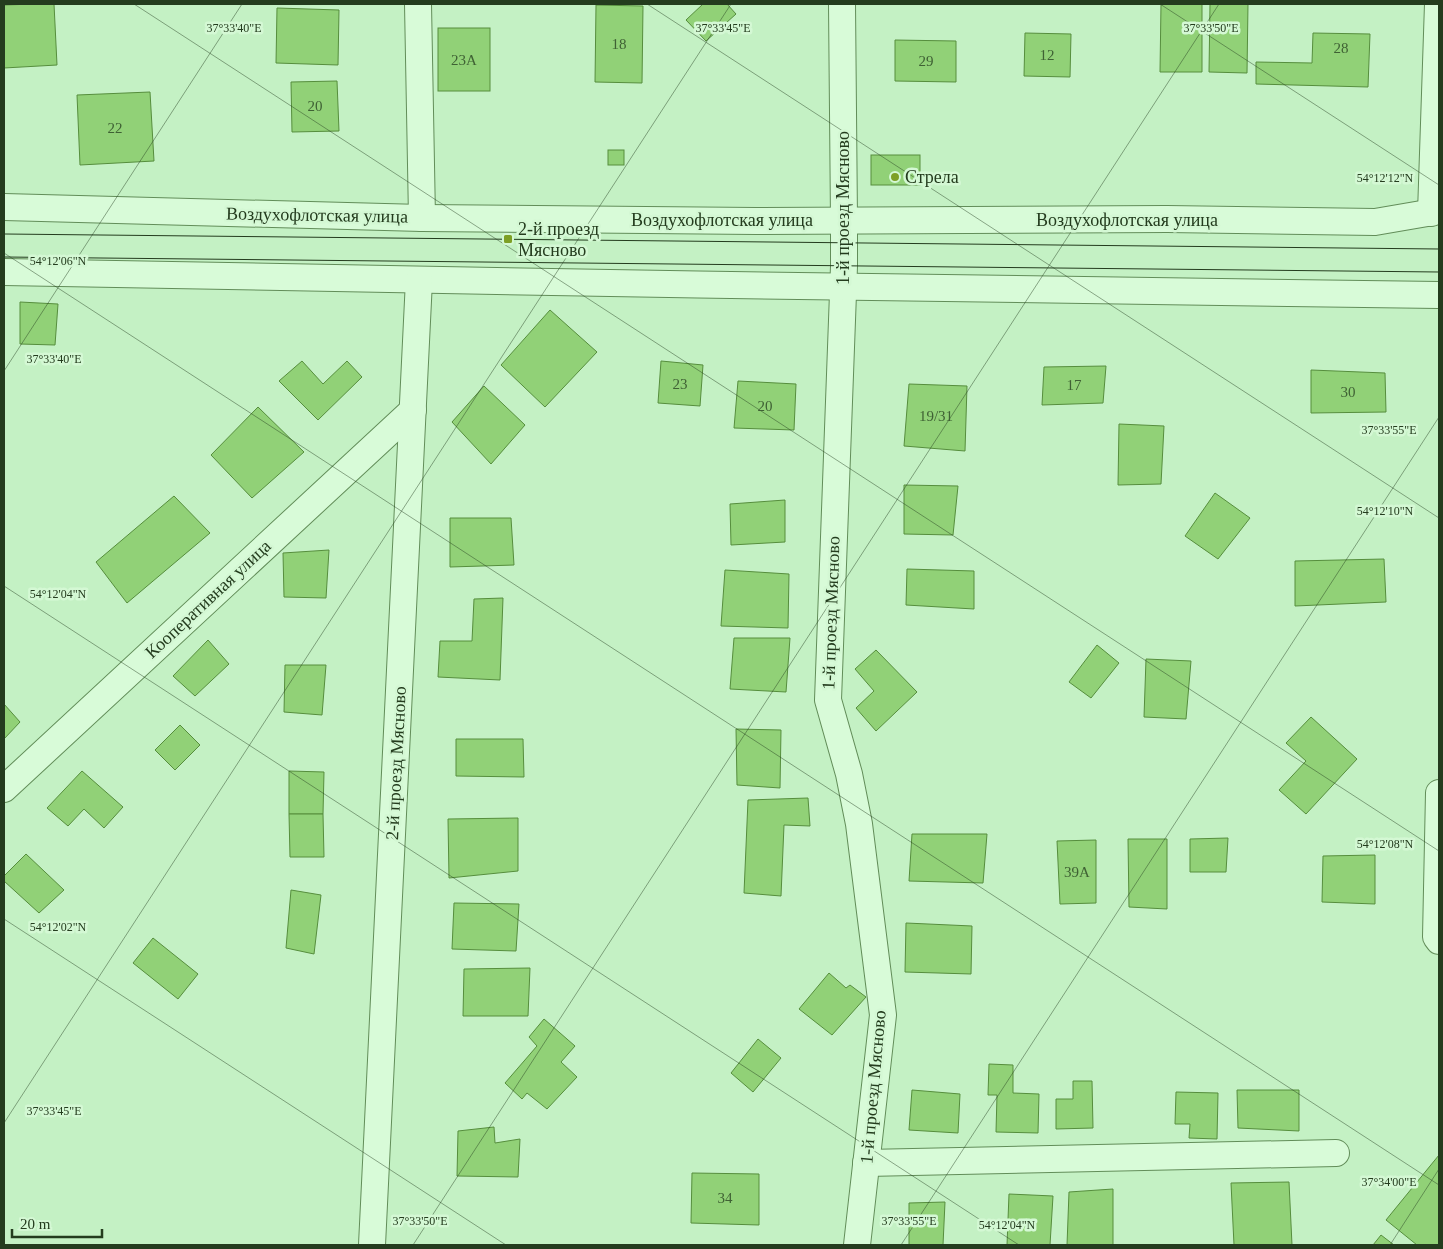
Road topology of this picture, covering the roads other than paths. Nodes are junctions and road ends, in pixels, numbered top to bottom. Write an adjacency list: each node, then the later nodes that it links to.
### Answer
1 (418, 4): 6 (street)
2 (842, 4): 7 (street, 1-й проезд Мясново)
3 (1438, 4): 5 (street)
4 (4, 207): 6 (street, Воздухофлотская улица)
5 (1435, 212): 7 (street, Воздухофлотская улица)
6 (422, 218): 7 (street, Воздухофлотская улица)
7 (844, 220): 10 (street, 1-й проезд Мясново)
8 (4, 272): 9 (street)
9 (419, 280): 10 (street); 12 (street, 2-й проезд Мясново)
10 (843, 286): 11 (street); 17 (street, 1-й проезд Мясново)
11 (1439, 295)
12 (413, 410): 13 (street, Кооперативная улица); 18 (street, 2-й проезд Мясново)
13 (4, 789)
14 (1439, 794): 15 (street)
15 (1439, 941)
16 (1336, 1154): 17 (street)
17 (866, 1163): 19 (street, 1-й проезд Мясново)
18 (372, 1245)
19 (857, 1245)

